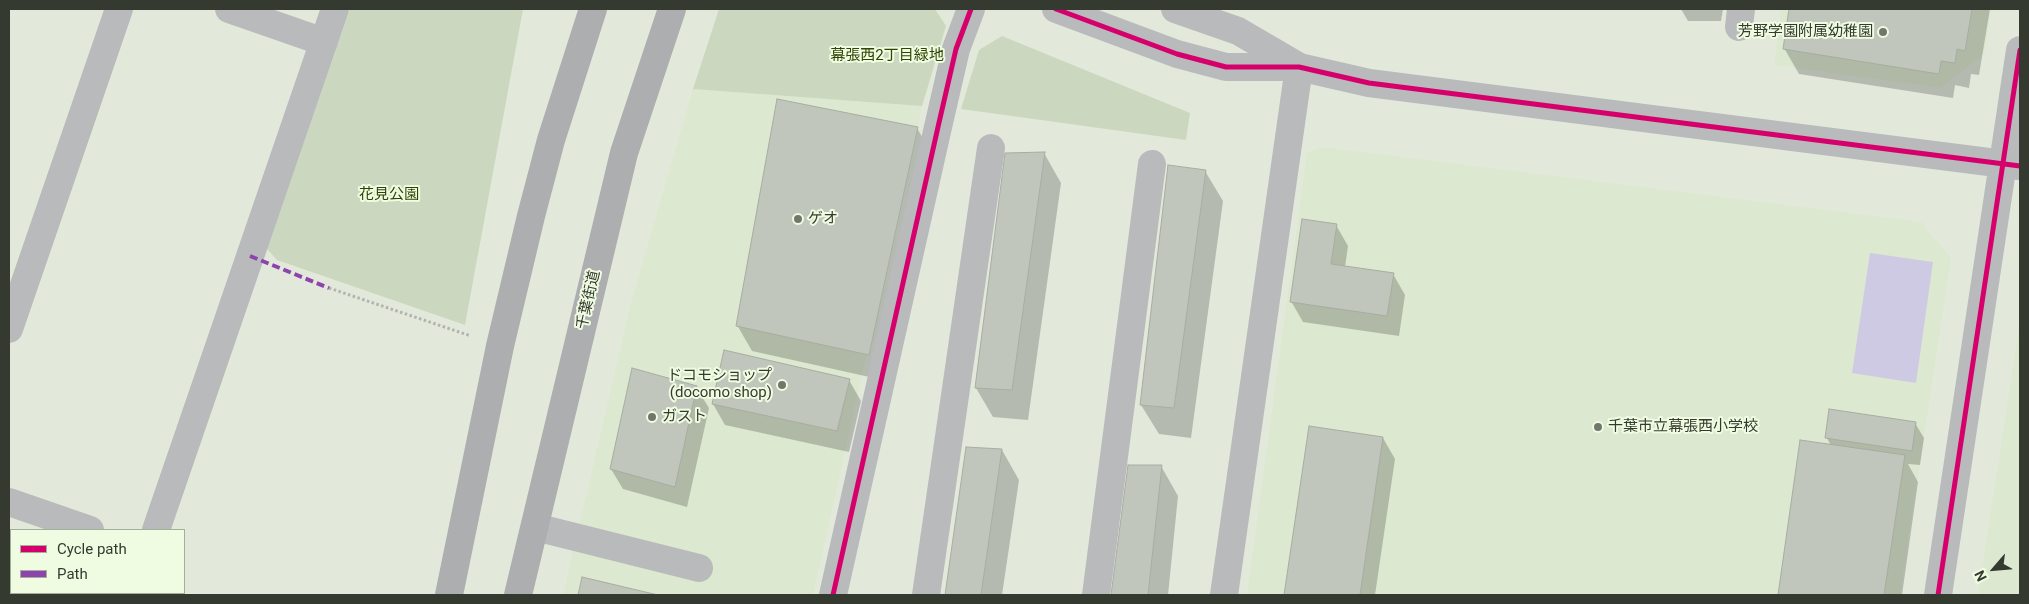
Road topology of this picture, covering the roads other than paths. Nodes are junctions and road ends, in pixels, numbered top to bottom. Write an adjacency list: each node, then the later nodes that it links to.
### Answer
1 (119, 9): 15 (street)
2 (228, 9): 9 (street)
3 (335, 9): 9 (street)
4 (593, 9): 21 (highway)
5 (672, 9): 17 (highway, 千葉街道)
6 (971, 9): 23 (street)
7 (1056, 9): 11 (street)
8 (1175, 9): 11 (street)
9 (324, 42): 19 (street)
10 (2020, 50): 14 (street)
11 (1299, 67): 14 (street); 26 (street)
12 (991, 148): 24 (street)
13 (1152, 164): 25 (street)
14 (2012, 166): 27 (street)
15 (9, 329)
16 (9, 502): 18 (street)
17 (534, 527): 20 (street); 22 (highway, 千葉街道)
18 (87, 529)
19 (156, 529)
20 (699, 568)
21 (449, 595)
22 (518, 595)
23 (833, 595)
24 (926, 595)
25 (1096, 595)
26 (1224, 595)
27 (1938, 595)

